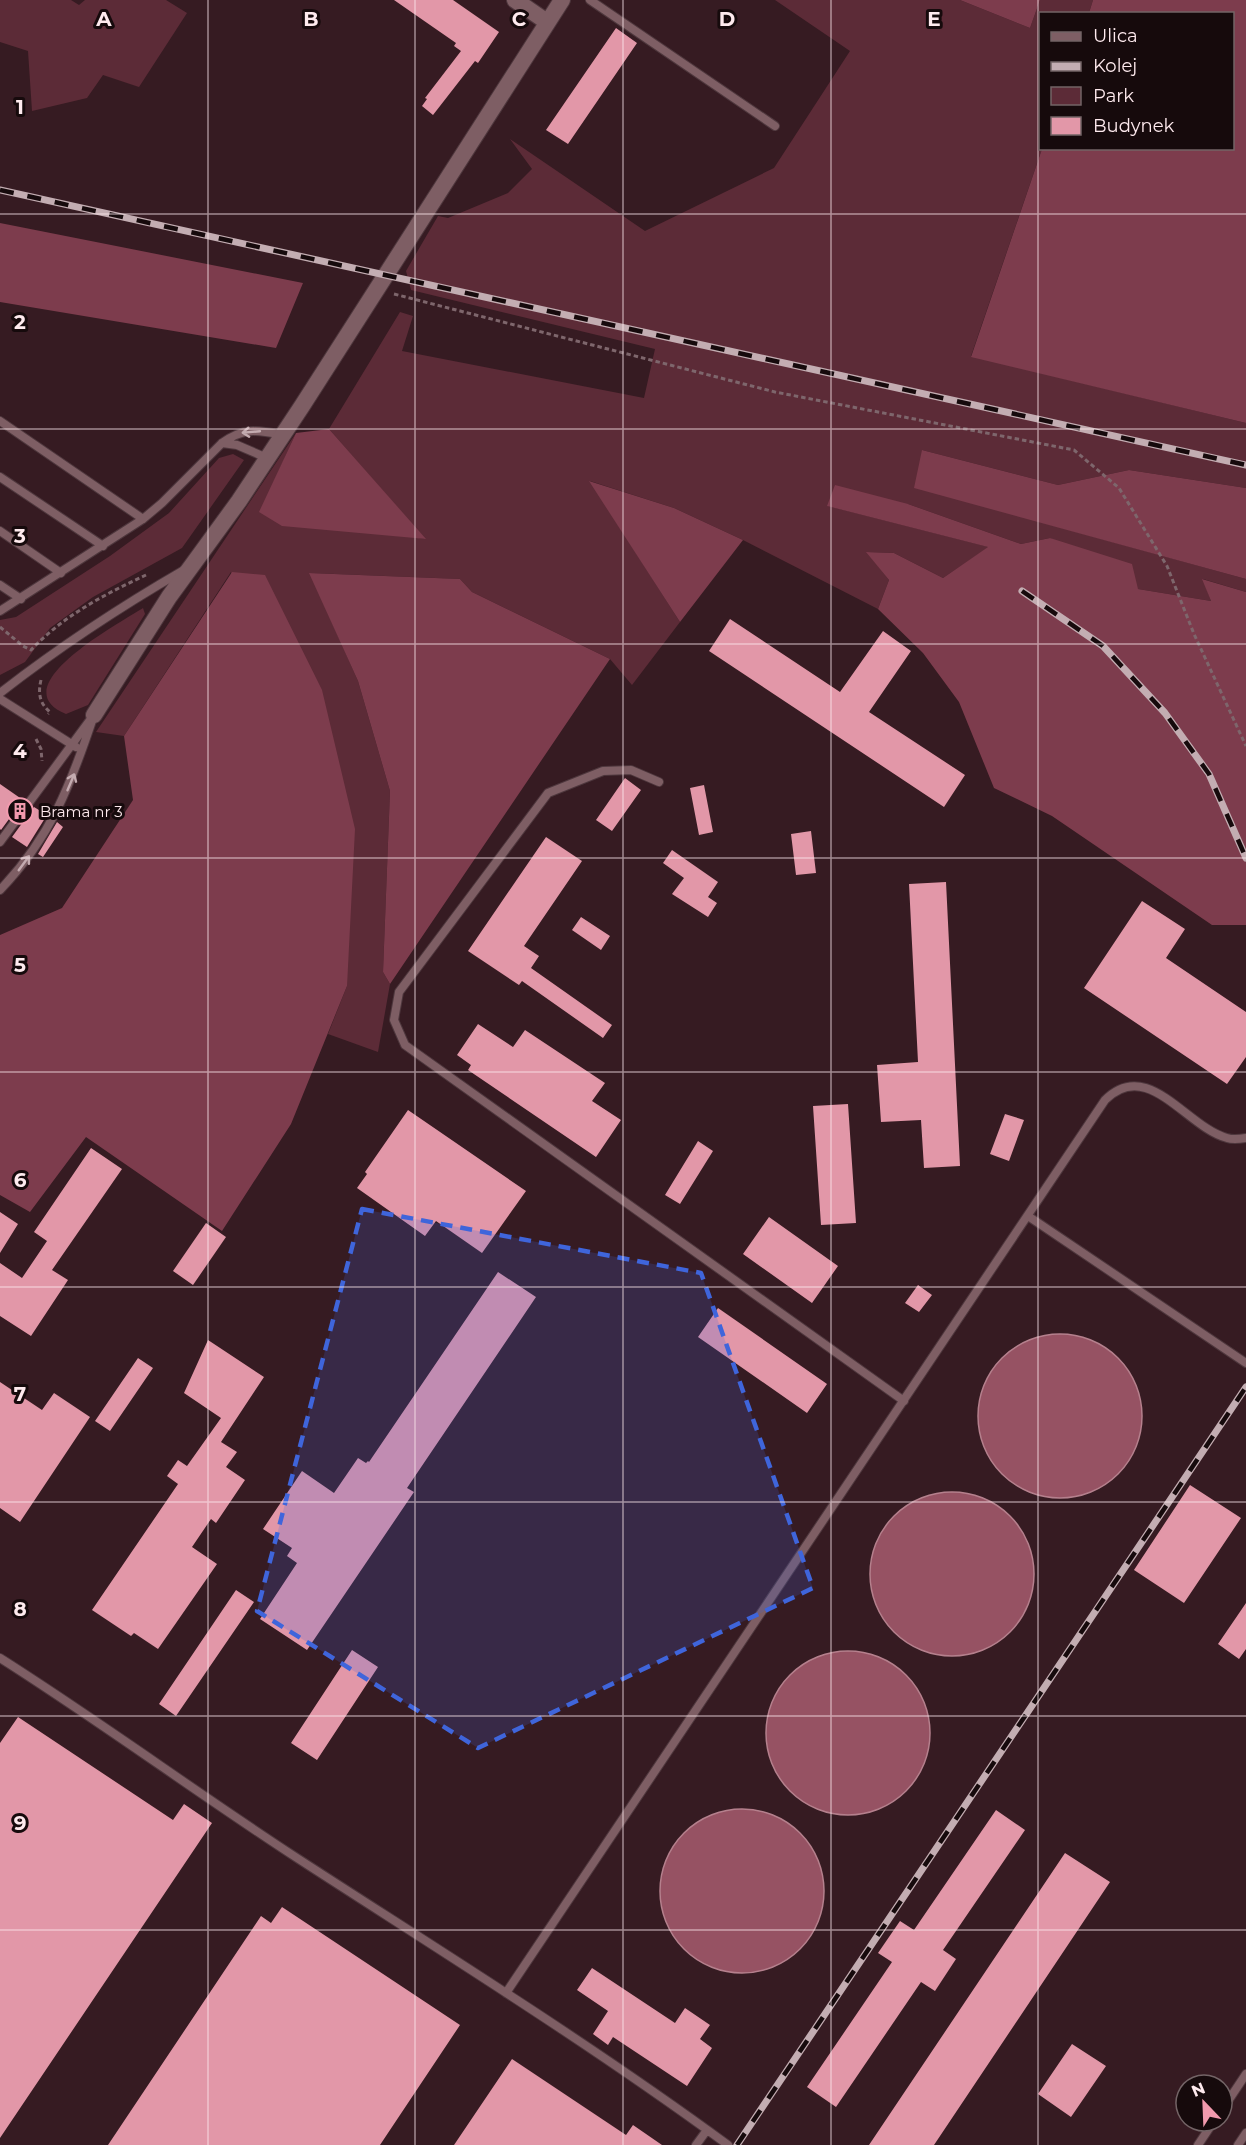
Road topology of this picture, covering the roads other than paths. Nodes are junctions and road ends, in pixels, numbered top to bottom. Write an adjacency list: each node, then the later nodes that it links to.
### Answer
1 (515, 0): 4 (street)
2 (562, 0): 4 (street)
3 (590, 0): 5 (lane)
4 (547, 22): 7 (street)
5 (775, 126)
6 (0, 421): 11 (lane)
7 (283, 435): 8 (lane, one-way to 8); 9 (street)
8 (222, 443): 9 (lane); 11 (lane)
9 (267, 458): 14 (street)
10 (0, 477): 13 (lane)
11 (143, 519): 13 (lane)
12 (0, 531): 15 (lane)
13 (103, 546): 15 (lane)
14 (192, 565): 19 (lane); 21 (street)
15 (61, 573): 17 (lane)
16 (0, 585): 17 (lane)
17 (21, 599): 18 (lane)
18 (0, 611)
19 (0, 693)
20 (0, 699): 22 (lane)
21 (94, 715): 22 (lane); 23 (lane)
22 (72, 745): 23 (lane); 25 (lane)
23 (82, 751): 26 (lane, one-way to 23)
24 (659, 782): 30 (lane)
25 (0, 842)
26 (0, 891)
27 (1246, 1138): 28 (lane)
28 (1028, 1216): 29 (lane); 30 (lane)
29 (1246, 1364)
30 (904, 1401): 32 (lane)
31 (0, 1658): 32 (lane)
32 (506, 1993): 35 (lane)
33 (1246, 2074): 34 (lane)
34 (1234, 2092)
35 (707, 2130): 37 (lane); 38 (lane)
36 (1246, 2133): 39 (lane)
37 (696, 2145)
38 (728, 2145)
39 (1238, 2145)

